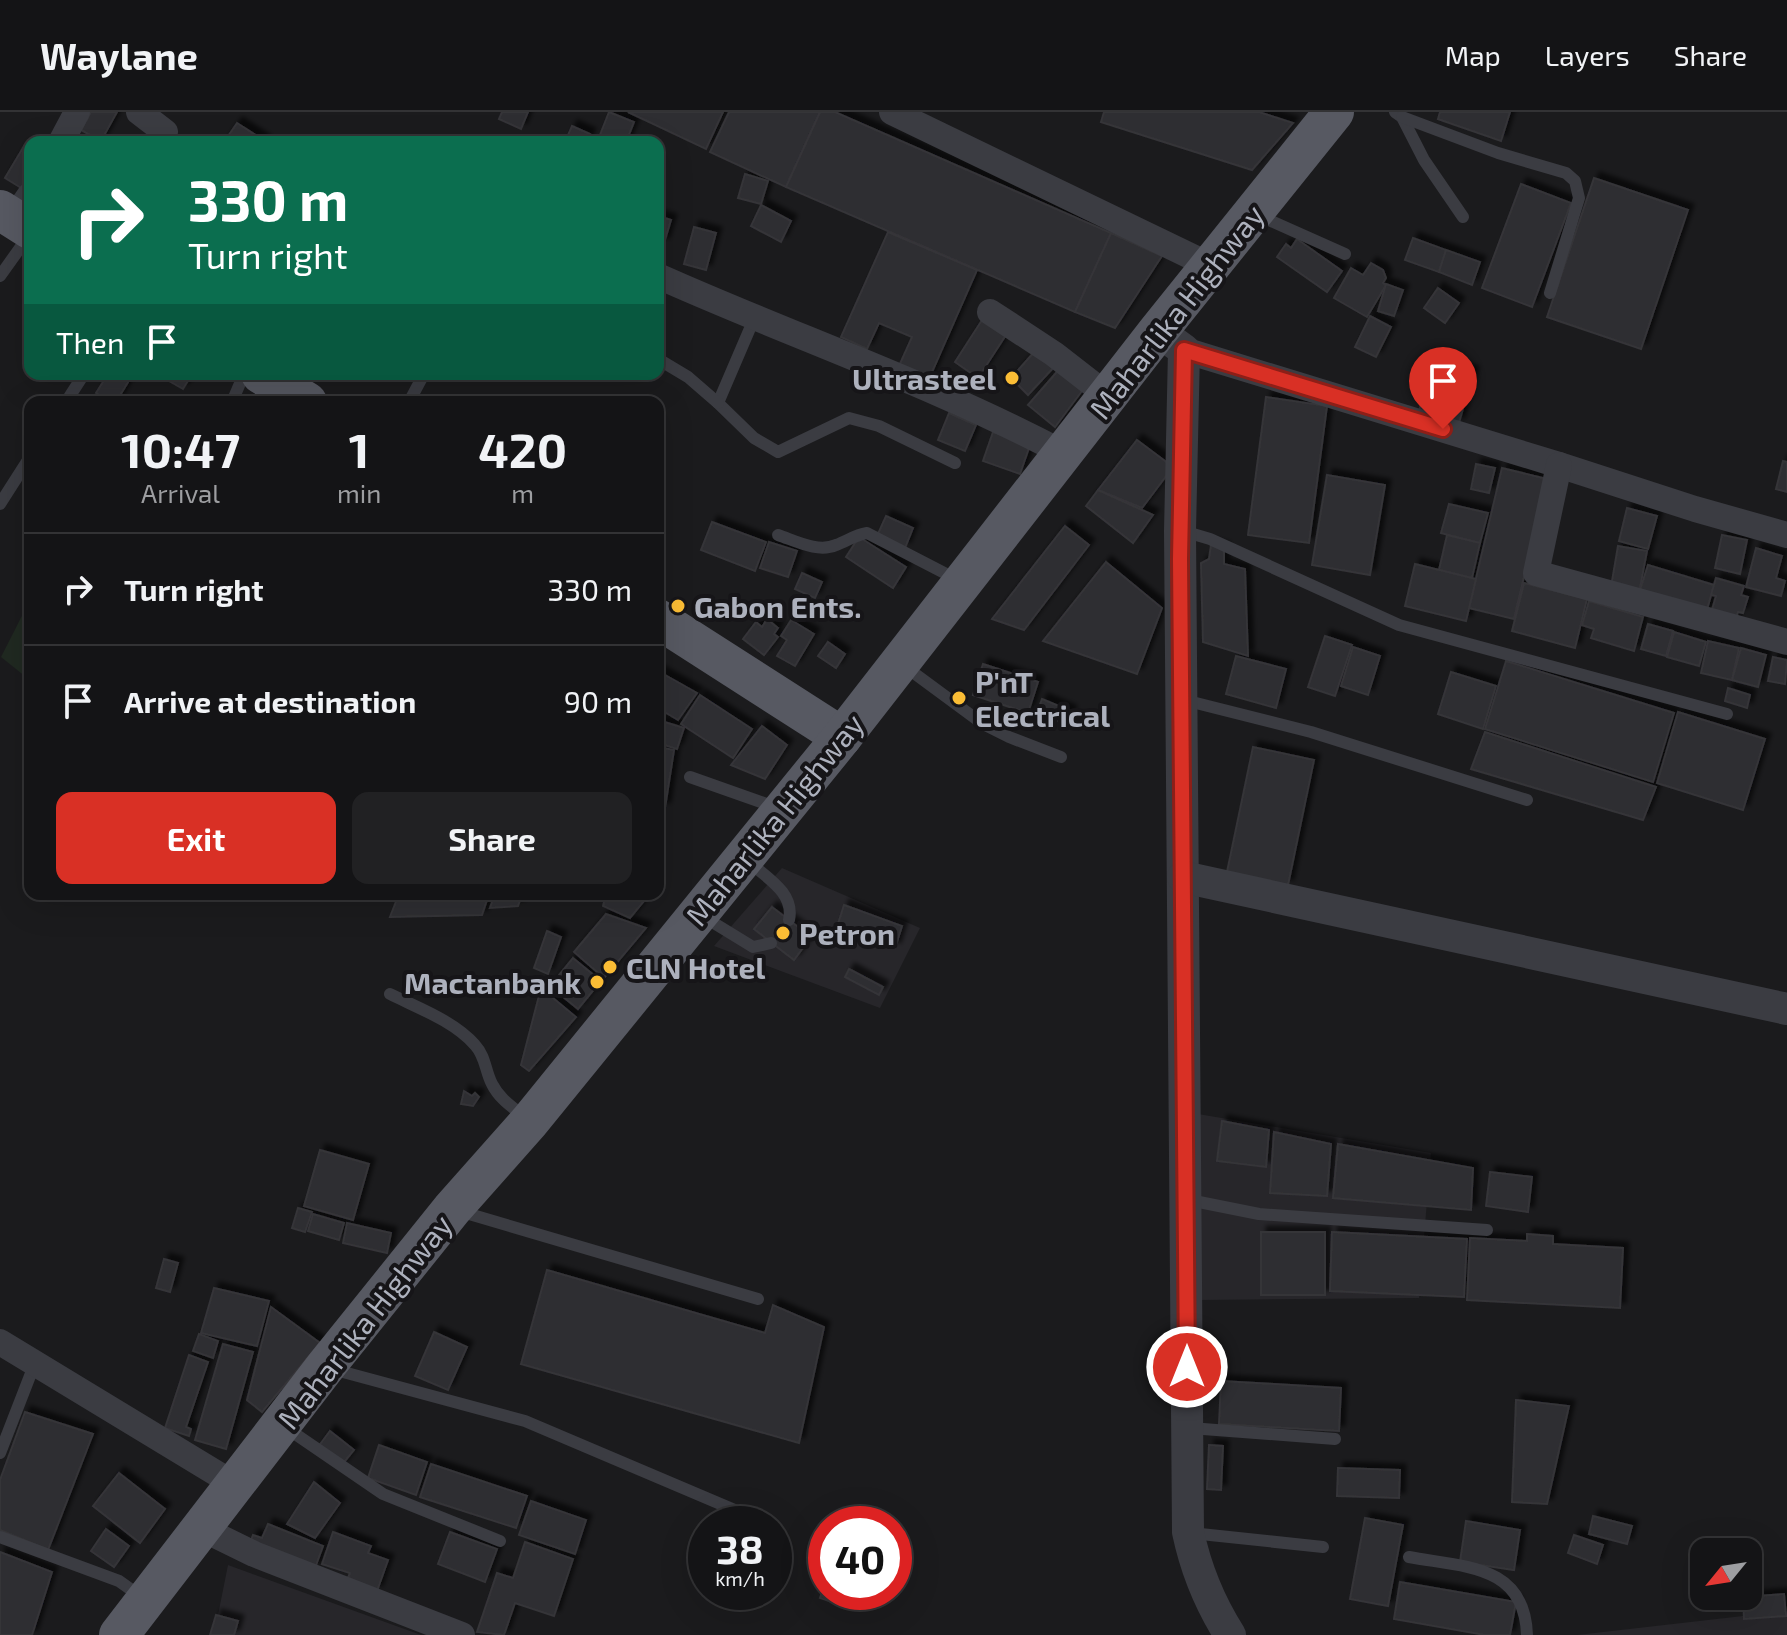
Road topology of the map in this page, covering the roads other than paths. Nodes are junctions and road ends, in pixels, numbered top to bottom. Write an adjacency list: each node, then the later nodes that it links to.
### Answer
1 (77, 112): 7 (street)
2 (139, 112): 6 (street)
3 (892, 112): 12 (street)
4 (1334, 112): 8 (main road, Maharlika Highway)
5 (1399, 115): 10 (lane); 15 (lane)
6 (165, 132)
7 (64, 136)
8 (1253, 213): 11 (lane); 12 (main road, Maharlika Highway)
9 (21, 217): 13 (lane)
10 (1463, 217)
11 (1345, 254)
12 (1211, 266): 18 (main road, Maharlika Highway)
13 (0, 276)
14 (664, 279): 17 (street)
15 (1550, 293)
16 (990, 312): 22 (street)
17 (754, 319): 23 (lane); 24 (street)
18 (1171, 341): 22 (main road, Maharlika Highway); 26 (street); 29 (street)
19 (664, 363): 23 (lane)
20 (271, 380): 21 (main road)
21 (297, 396)
22 (1108, 396): 24 (main road, Maharlika Highway)
23 (718, 403): 25 (lane)
24 (1063, 453): 32 (main road, Maharlika Highway)
25 (955, 463)
26 (1559, 465): 31 (street); 34 (street)
27 (24, 466): 28 (lane)
28 (0, 504)
29 (1180, 531): 36 (street); 37 (lane)
30 (778, 535): 32 (lane)
31 (1787, 535)
32 (963, 582): 35 (main road, Maharlika Highway)
33 (664, 623): 38 (main road)
34 (1787, 642)
35 (900, 663): 38 (main road, Maharlika Highway); 39 (lane)
36 (1181, 700): 41 (lane); 44 (street)
37 (1727, 714)
38 (842, 737): 42 (main road, Maharlika Highway)
39 (1061, 757)
40 (690, 777): 42 (lane)
41 (1527, 800)
42 (782, 809): 43 (main road, Maharlika Highway)
43 (743, 857): 45 (main road, Maharlika Highway); 46 (lane)
44 (1183, 877): 49 (street); 51 (street)
45 (698, 913): 47 (lane); 50 (main road, Maharlika Highway)
46 (789, 920)
47 (771, 943)
48 (390, 994): 50 (lane)
49 (1787, 1009)
50 (530, 1121): 52 (main road, Maharlika Highway)
51 (1185, 1187): 53 (lane); 59 (street)
52 (452, 1209): 54 (lane); 57 (main road, Maharlika Highway)
53 (1487, 1230)
54 (758, 1299)
55 (0, 1342): 56 (street)
56 (35, 1363): 61 (lane); 62 (street)
57 (325, 1367): 58 (main road, Maharlika Highway); 63 (lane)
58 (281, 1424): 62 (main road, Maharlika Highway); 67 (lane)
59 (1187, 1427): 60 (lane); 65 (street)
60 (1335, 1439)
61 (0, 1453)
62 (234, 1484): 64 (main road, Maharlika Highway)
63 (725, 1506)
64 (203, 1529): 70 (main road, Maharlika Highway); 72 (street)
65 (1188, 1532): 68 (lane); 73 (street)
66 (0, 1537): 70 (lane)
67 (500, 1541)
68 (1323, 1547)
69 (1409, 1557): 74 (lane)
70 (146, 1601): 71 (main road, Maharlika Highway)
71 (119, 1635)
72 (462, 1635)
73 (1230, 1635)
74 (1527, 1635)

